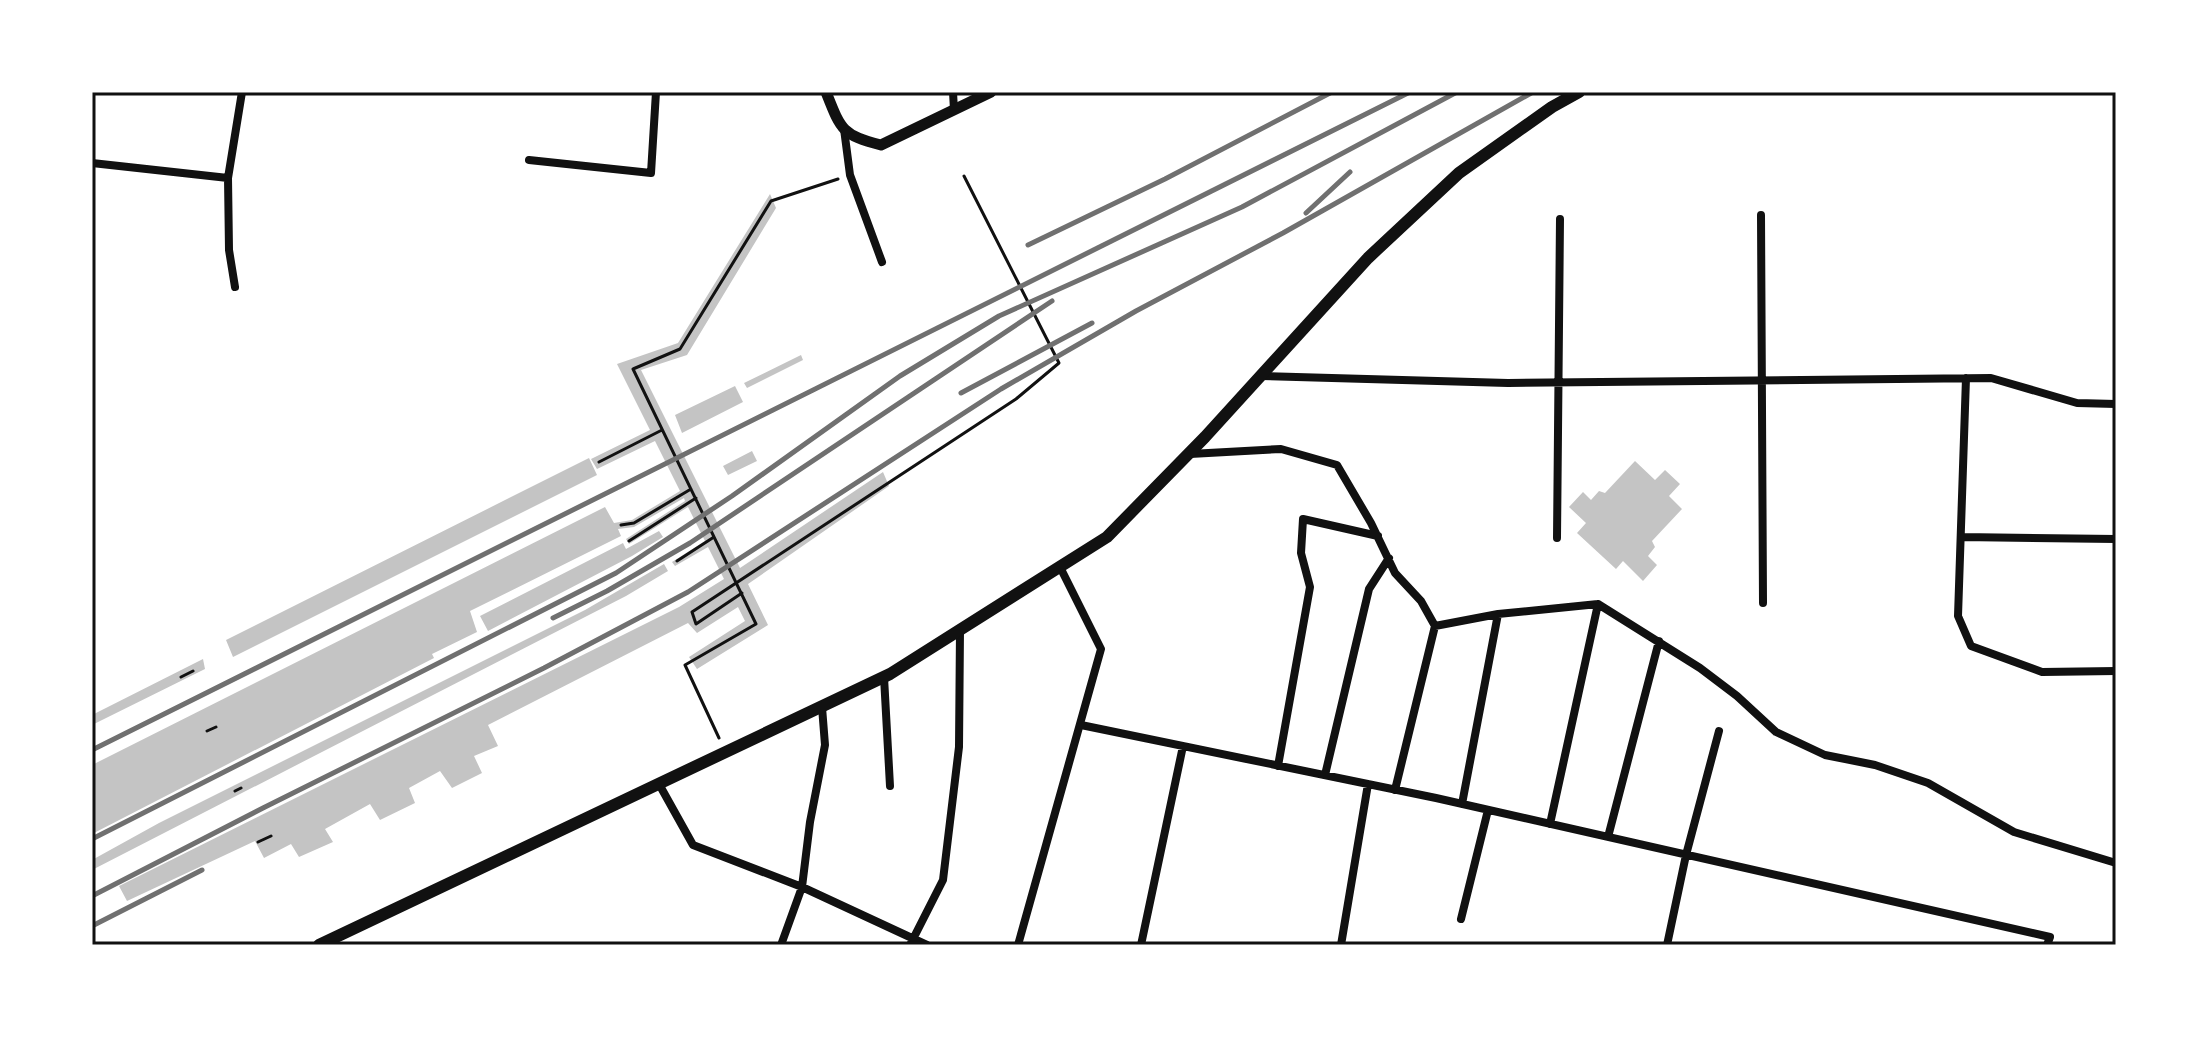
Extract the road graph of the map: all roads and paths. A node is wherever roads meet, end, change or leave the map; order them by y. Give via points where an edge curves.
1 (242, 92) edge
2 (656, 92) edge
3 (826, 92) edge
4 (953, 92) edge
5 (991, 92) edge
6 (1579, 92) edge
7 (954, 110) junction
8 (844, 128) junction
9 (529, 160) dead end
10 (92, 163) edge
11 (850, 175) junction
12 (964, 176) dead end
13 (228, 178) junction
14 (1761, 215) dead end
15 (1560, 219) dead end
16 (882, 262) dead end
17 (235, 287) dead end
18 (1260, 376) junction
19 (1966, 378) junction
20 (1763, 380) junction
21 (1557, 382) junction
22 (2116, 404) edge
23 (662, 430) junction
24 (1189, 454) junction
25 (599, 462) dead end
26 (691, 489) junction
27 (696, 498) junction
28 (621, 525) dead end
29 (1378, 536) junction
30 (714, 537) junction
31 (1961, 537) junction
32 (1557, 538) dead end
33 (2116, 539) edge
34 (629, 541) dead end
35 (1389, 558) junction
36 (677, 561) dead end
37 (1060, 567) junction
38 (742, 593) junction
39 (1763, 603) dead end
40 (1598, 604) junction
41 (1498, 614) junction
42 (1435, 626) junction
43 (960, 630) junction
44 (1659, 641) junction
45 (193, 671) dead end
46 (2116, 671) edge
47 (181, 677) dead end
48 (884, 677) junction
49 (822, 707) junction
50 (1081, 725) junction
51 (216, 727) dead end
52 (207, 731) dead end
53 (1719, 731) dead end
54 (1183, 746) junction
55 (726, 752) junction
56 (1278, 766) junction
57 (1325, 775) junction
58 (659, 784) junction
59 (1368, 784) junction
60 (890, 786) dead end
61 (241, 788) dead end
62 (1395, 790) junction
63 (235, 791) dead end
64 (1462, 804) junction
65 (1488, 810) junction
66 (1550, 824) junction
67 (271, 836) dead end
68 (1608, 837) junction
69 (258, 842) dead end
70 (1686, 855) junction
71 (2116, 863) edge
72 (802, 887) junction
73 (1461, 919) dead end
74 (911, 942) edge
75 (319, 945) edge
76 (781, 945) edge
77 (927, 945) edge
78 (1018, 945) edge
79 (1141, 945) edge
80 (1341, 945) edge
81 (1667, 945) edge
82 (2047, 945) edge

1 - 13 street
2 - 9 street via 651,173
3 - 8 main road
4 - 7 street
5 - 7 main road
6 - 18 main road via 1459,173 1368,258
7 - 8 main road via 881,145 851,137
8 - 11 street
10 - 13 street
11 - 16 street
11 - 23 path via 771,201 680,349 633,369
12 - 38 path via 1059,363 1016,399 692,612 696,624
13 - 17 street
14 - 20 street
15 - 21 street
18 - 21 street
18 - 24 main road
19 - 20 street
19 - 22 street via 1991,378 2077,403
19 - 31 street
20 - 21 street
20 - 39 street
21 - 32 street
23 - 25 path
23 - 26 path
24 - 29 street via 1281,449 1337,465
24 - 37 main road via 1107,537
26 - 27 path
26 - 28 path via 634,523
27 - 30 path
27 - 34 path
29 - 35 street
29 - 56 street via 1303,519 1301,553 1310,587
30 - 36 path
30 - 38 path
31 - 33 street
31 - 46 street via 1958,616 1971,646 2042,672
35 - 42 street
35 - 57 street via 1369,589
37 - 43 main road
37 - 50 street via 1101,649
38 - 55 path via 756,624 685,665
40 - 41 street
40 - 44 street
40 - 66 street
41 - 42 street
41 - 64 street
42 - 62 street
43 - 48 main road
43 - 74 street via 959,747 943,880
44 - 68 street
44 - 71 street via 1737,696 1776,732 1825,755 1928,783 2014,832
45 - 47 path
48 - 49 main road
48 - 60 street
49 - 55 main road
49 - 72 street via 825,745
50 - 54 street
50 - 78 street
51 - 52 path
53 - 70 street
54 - 56 street
54 - 79 street
55 - 58 main road
56 - 57 street
57 - 59 street
58 - 72 street via 693,845
58 - 75 main road
59 - 62 street
59 - 80 street
61 - 63 path
62 - 64 street
64 - 65 street
65 - 66 street
65 - 73 street
66 - 68 street
67 - 69 path
68 - 70 street
70 - 81 street
70 - 82 street via 2050,937
72 - 74 street
72 - 76 street
74 - 77 street

